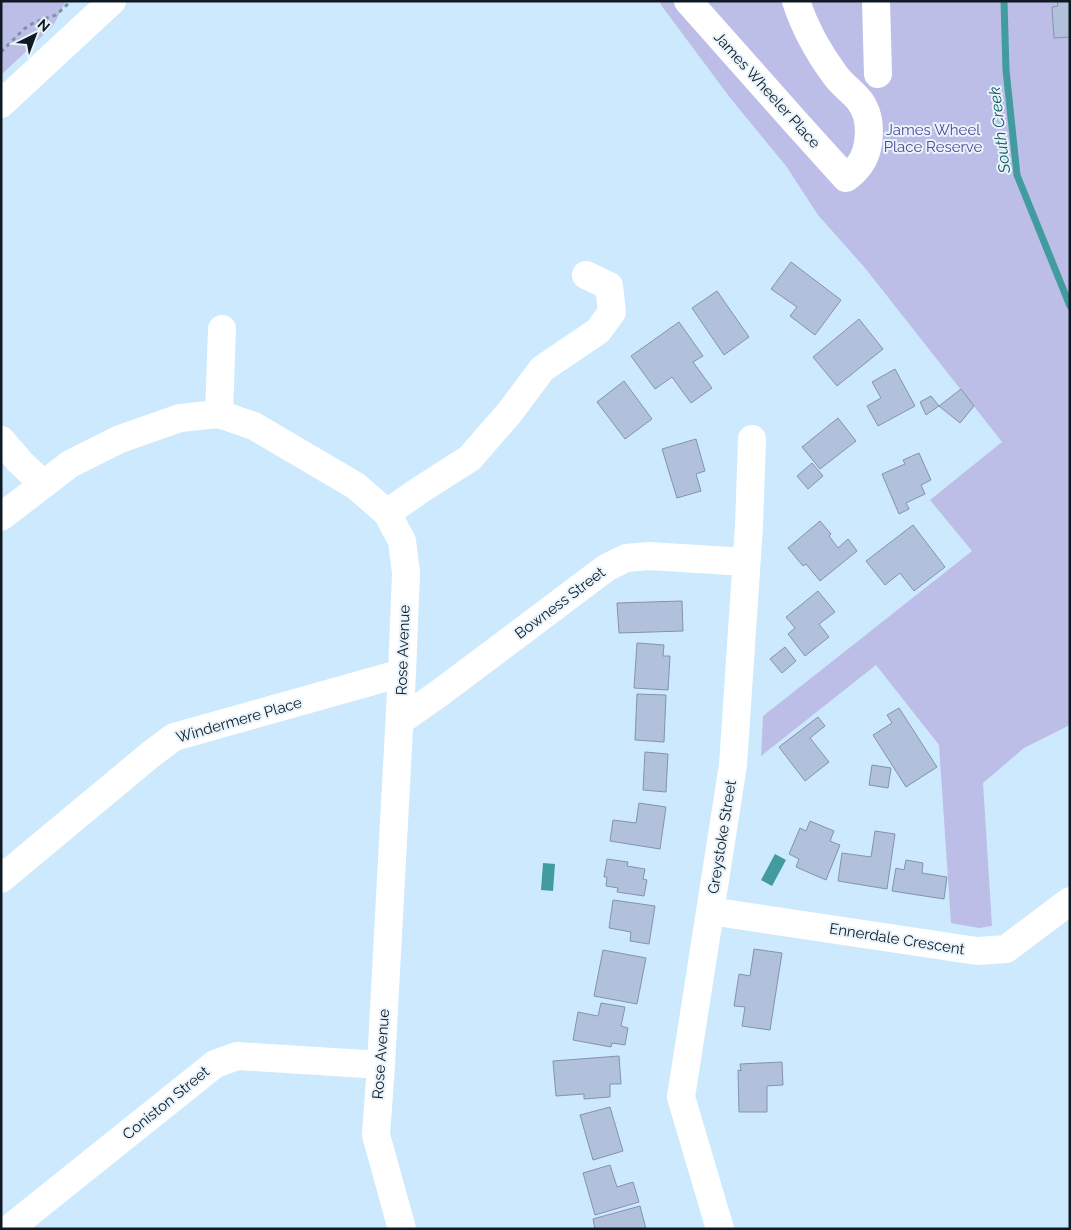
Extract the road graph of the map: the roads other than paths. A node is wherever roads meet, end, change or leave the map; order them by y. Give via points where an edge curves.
1 (112, 1) edge
2 (688, 1) edge
3 (796, 1) edge
4 (876, 1) edge
5 (878, 74) dead end
6 (1, 104) edge
7 (586, 275) dead end
8 (222, 329) dead end
9 (219, 414) junction
10 (752, 438) dead end
11 (1, 440) edge
12 (43, 484) junction
13 (387, 513) junction
14 (1, 518) edge
15 (746, 562) junction
16 (402, 673) junction
17 (400, 721) junction
18 (1, 879) edge
19 (1070, 901) edge
20 (710, 911) junction
21 (382, 1065) junction
22 (9, 1229) edge
23 (402, 1229) edge
24 (720, 1229) edge

1 - 6 street
2 - 3 street, James Wheeler Place via 846,178 858,167 868,146 868,118 860,102 837,78 815,46
4 - 5 street
7 - 13 street via 609,286 612,312 598,331 542,369 470,458
8 - 9 street
9 - 12 street, Rose Avenue via 180,418 120,439 70,464
9 - 13 street, Rose Avenue via 254,426 356,486
10 - 15 street, Greystoke Street
11 - 12 street
12 - 14 street, Rose Avenue
13 - 16 street, Rose Avenue via 402,541 406,573
15 - 17 street, Bowness Street via 649,556 626,558 606,568
15 - 20 street, Greystoke Street via 733,765
16 - 17 street, Rose Avenue
16 - 18 street, Windermere Place via 174,737
17 - 21 street, Rose Avenue
19 - 20 street, Ennerdale Crescent via 1006,949 977,951
20 - 24 street, Greystoke Street via 681,1097
21 - 22 street, Coniston Street via 237,1056 215,1064
21 - 23 street, Rose Avenue via 376,1135

